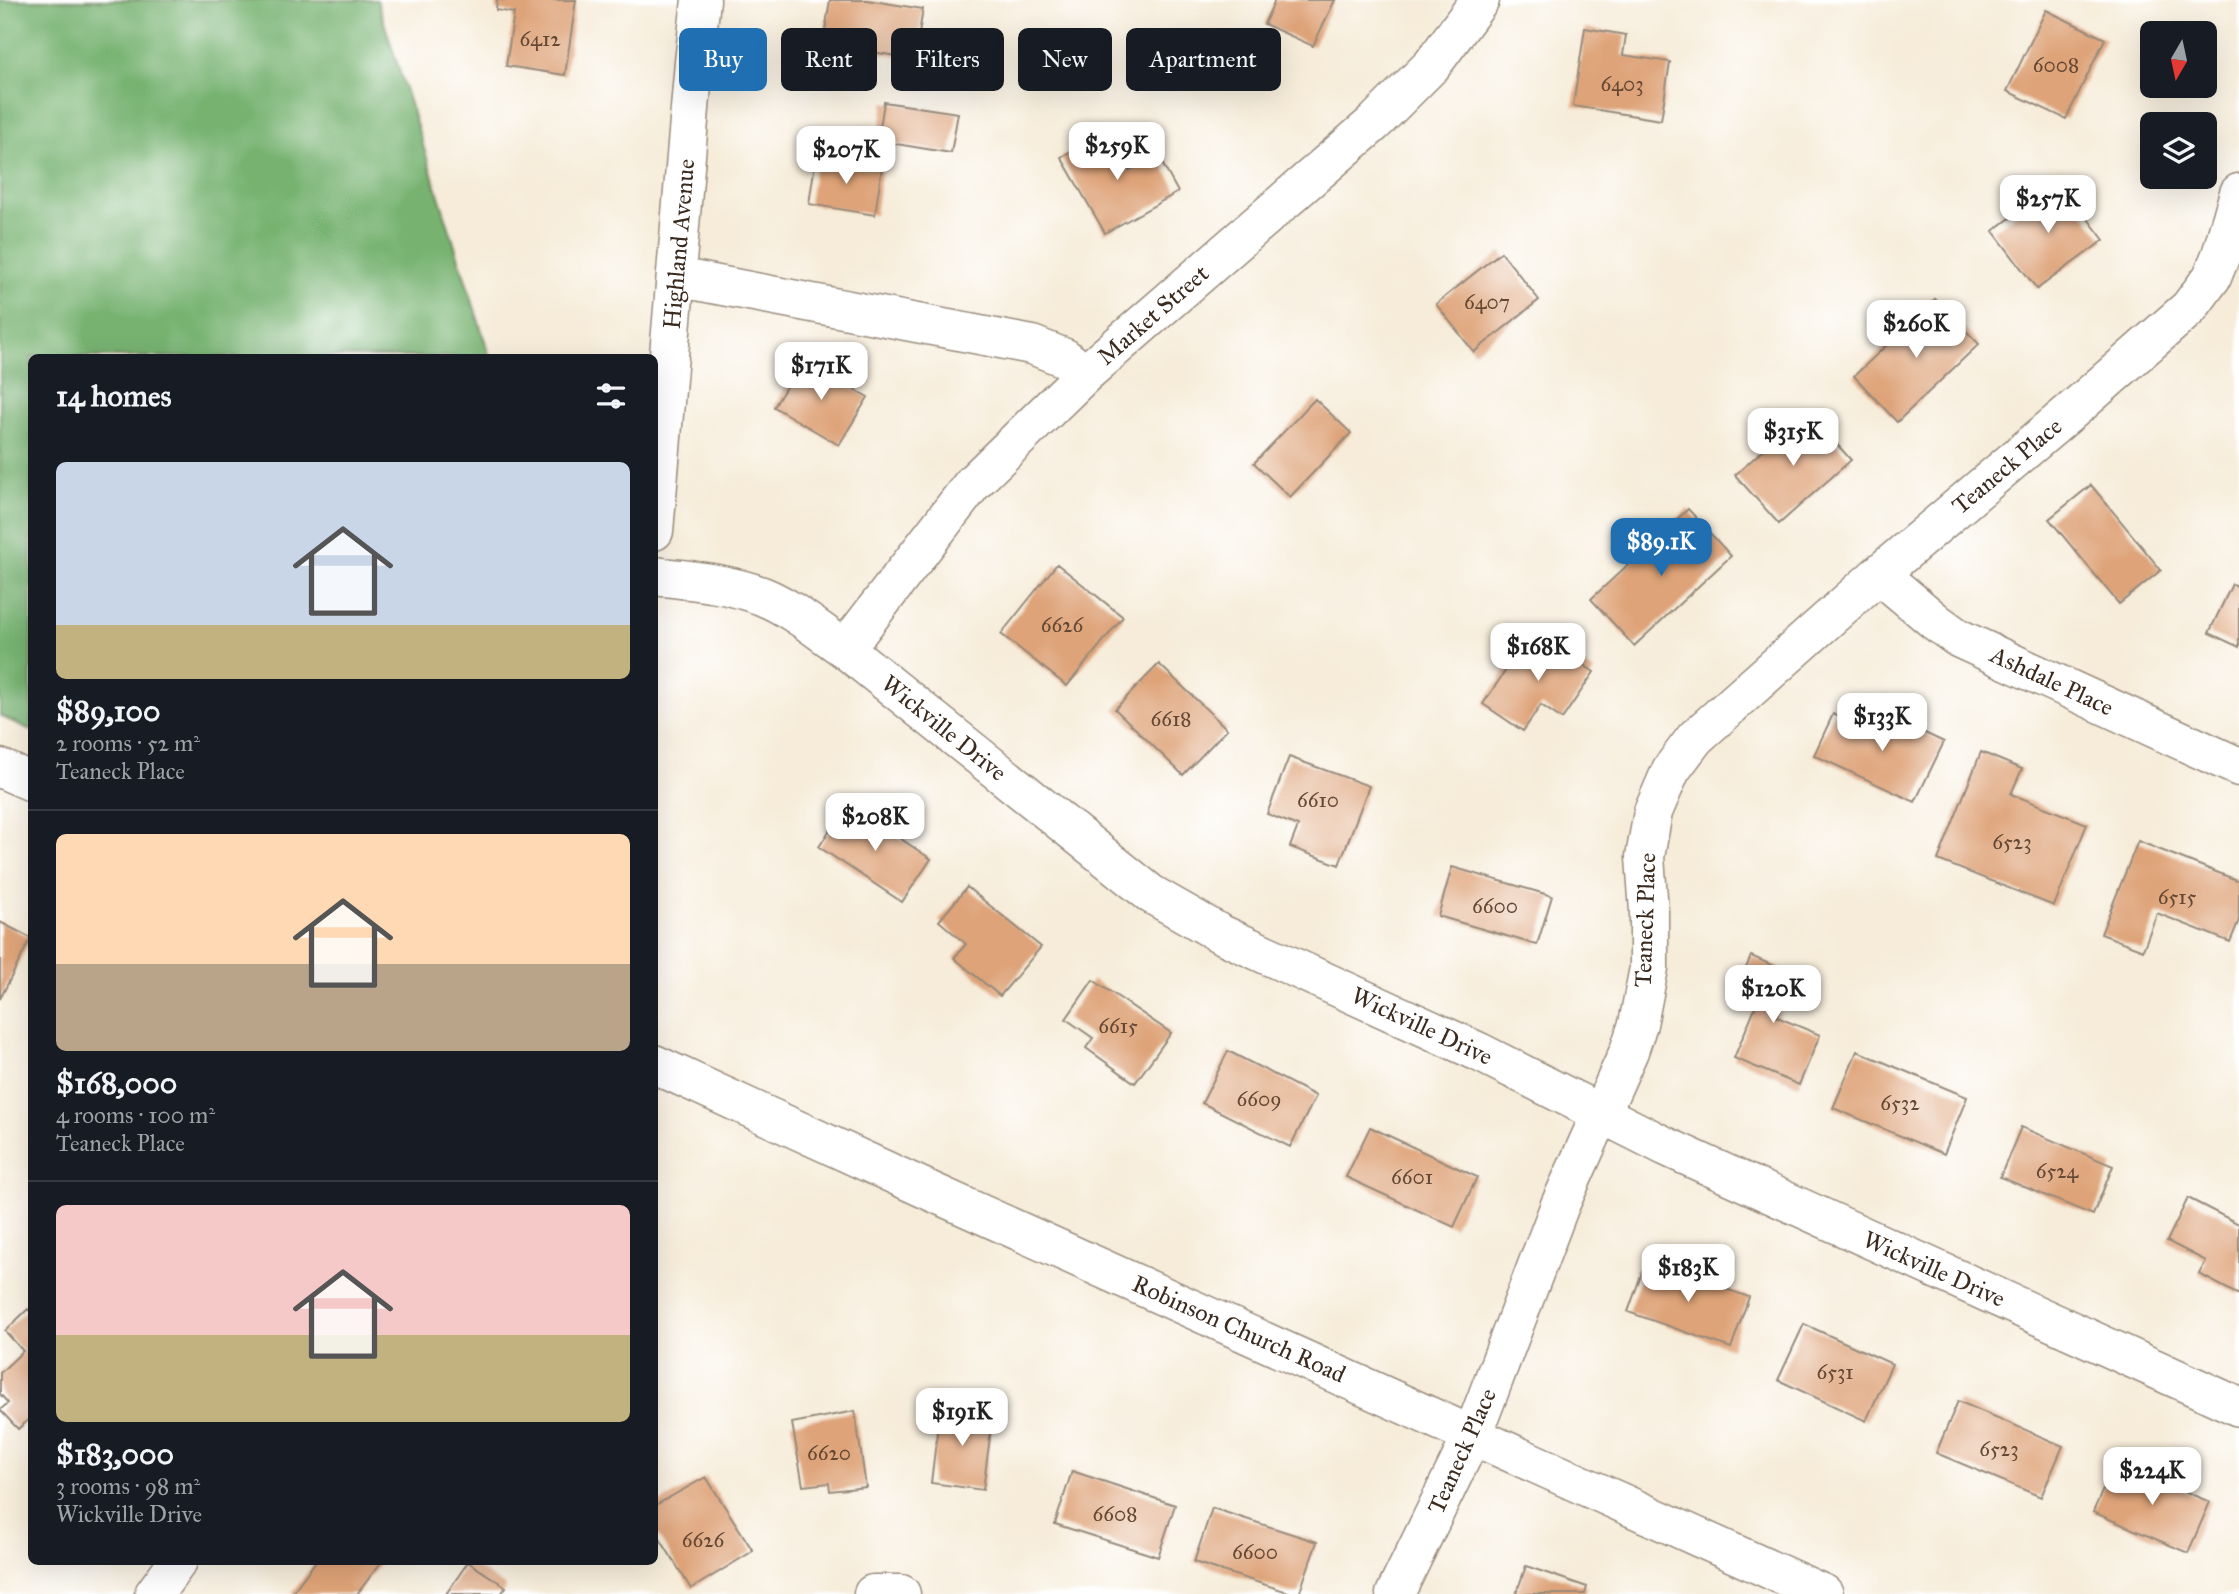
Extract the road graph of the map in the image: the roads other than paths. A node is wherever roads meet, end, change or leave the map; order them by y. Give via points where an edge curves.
1 (701, 0) edge
2 (1480, 0) edge
3 (2239, 193) edge
4 (676, 277) junction
5 (1085, 374) junction
6 (658, 485) edge
7 (1879, 574) junction
8 (658, 576) edge
9 (845, 649) junction
10 (2239, 767) edge
11 (0, 768) edge
12 (28, 780) edge
13 (658, 1066) edge
14 (1600, 1114) junction
15 (2239, 1407) edge
16 (1473, 1434) junction
17 (175, 1565) edge
18 (155, 1594) edge
19 (873, 1594) edge
20 (901, 1594) edge
21 (1395, 1594) edge
22 (1824, 1594) edge

1 - 4 street, Highland Avenue
2 - 5 street, Market Street via 1432,65 1374,123
3 - 7 street, Teaneck Place via 2212,277 2189,308
4 - 5 street via 1031,345 1065,358
4 - 6 street, Highland Avenue
5 - 9 street, Market Street via 973,483
7 - 10 street, Ashdale Place via 1958,638
7 - 14 street, Teaneck Place via 1695,738 1671,770 1653,812 1645,857 1649,968 1638,1024
8 - 9 street, Wickville Drive via 722,584 764,597
9 - 14 street, Wickville Drive via 1151,894 1221,934 1479,1052
11 - 12 street
13 - 16 street, Robinson Church Road
14 - 15 street, Wickville Drive
14 - 16 street, Teaneck Place via 1560,1205
16 - 21 street, Teaneck Place
16 - 22 street, Robinson Church Road
17 - 18 street
19 - 20 street

